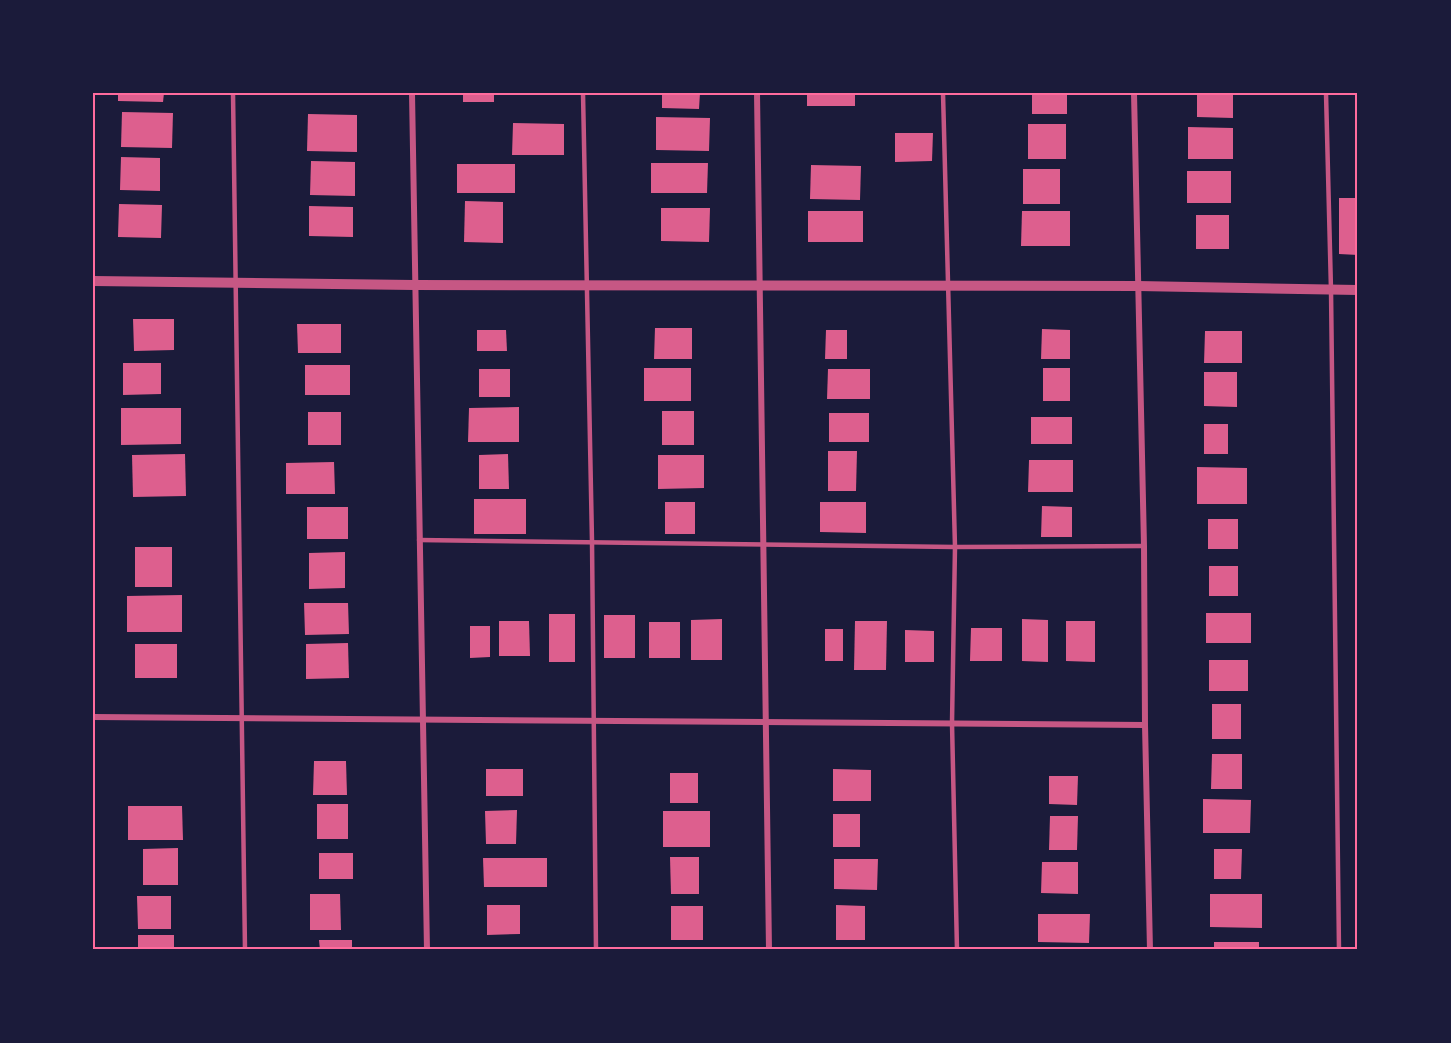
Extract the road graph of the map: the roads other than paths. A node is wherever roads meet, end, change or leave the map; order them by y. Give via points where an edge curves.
1 (233, 93) edge
2 (412, 93) edge
3 (583, 93) edge
4 (757, 93) edge
5 (943, 93) edge
6 (1134, 93) edge
7 (1326, 93) edge
8 (93, 281) edge
9 (235, 283) junction
10 (414, 285) junction
11 (586, 285) junction
12 (761, 286) junction
13 (947, 286) junction
14 (1138, 286) junction
15 (1332, 290) junction
16 (1358, 290) edge
17 (419, 540) junction
18 (592, 541) junction
19 (764, 543) junction
20 (1144, 546) junction
21 (954, 547) junction
22 (93, 717) edge
23 (242, 719) junction
24 (423, 720) junction
25 (593, 721) junction
26 (766, 722) junction
27 (952, 723) junction
28 (1145, 725) junction
29 (245, 950) edge
30 (427, 950) edge
31 (596, 950) edge
32 (769, 950) edge
33 (957, 950) edge
34 (1150, 950) edge
35 (1339, 950) edge

1 - 9 lane
2 - 10 street
3 - 11 lane
4 - 12 street
5 - 13 lane
6 - 14 street
7 - 15 lane
8 - 9 street
9 - 10 street
9 - 23 lane
10 - 11 street
10 - 17 street
11 - 12 street
11 - 18 lane
12 - 13 street
12 - 19 street
13 - 14 street
13 - 21 lane
14 - 15 street
14 - 20 street
15 - 16 street
15 - 35 lane
17 - 18 lane
17 - 24 street
18 - 19 lane
18 - 25 lane
19 - 21 lane
19 - 26 street
20 - 21 lane
20 - 28 street
21 - 27 lane
22 - 23 street
23 - 24 street
23 - 29 lane
24 - 25 street
24 - 30 street
25 - 26 street
25 - 31 lane
26 - 27 street
26 - 32 street
27 - 28 street
27 - 33 lane
28 - 34 street

